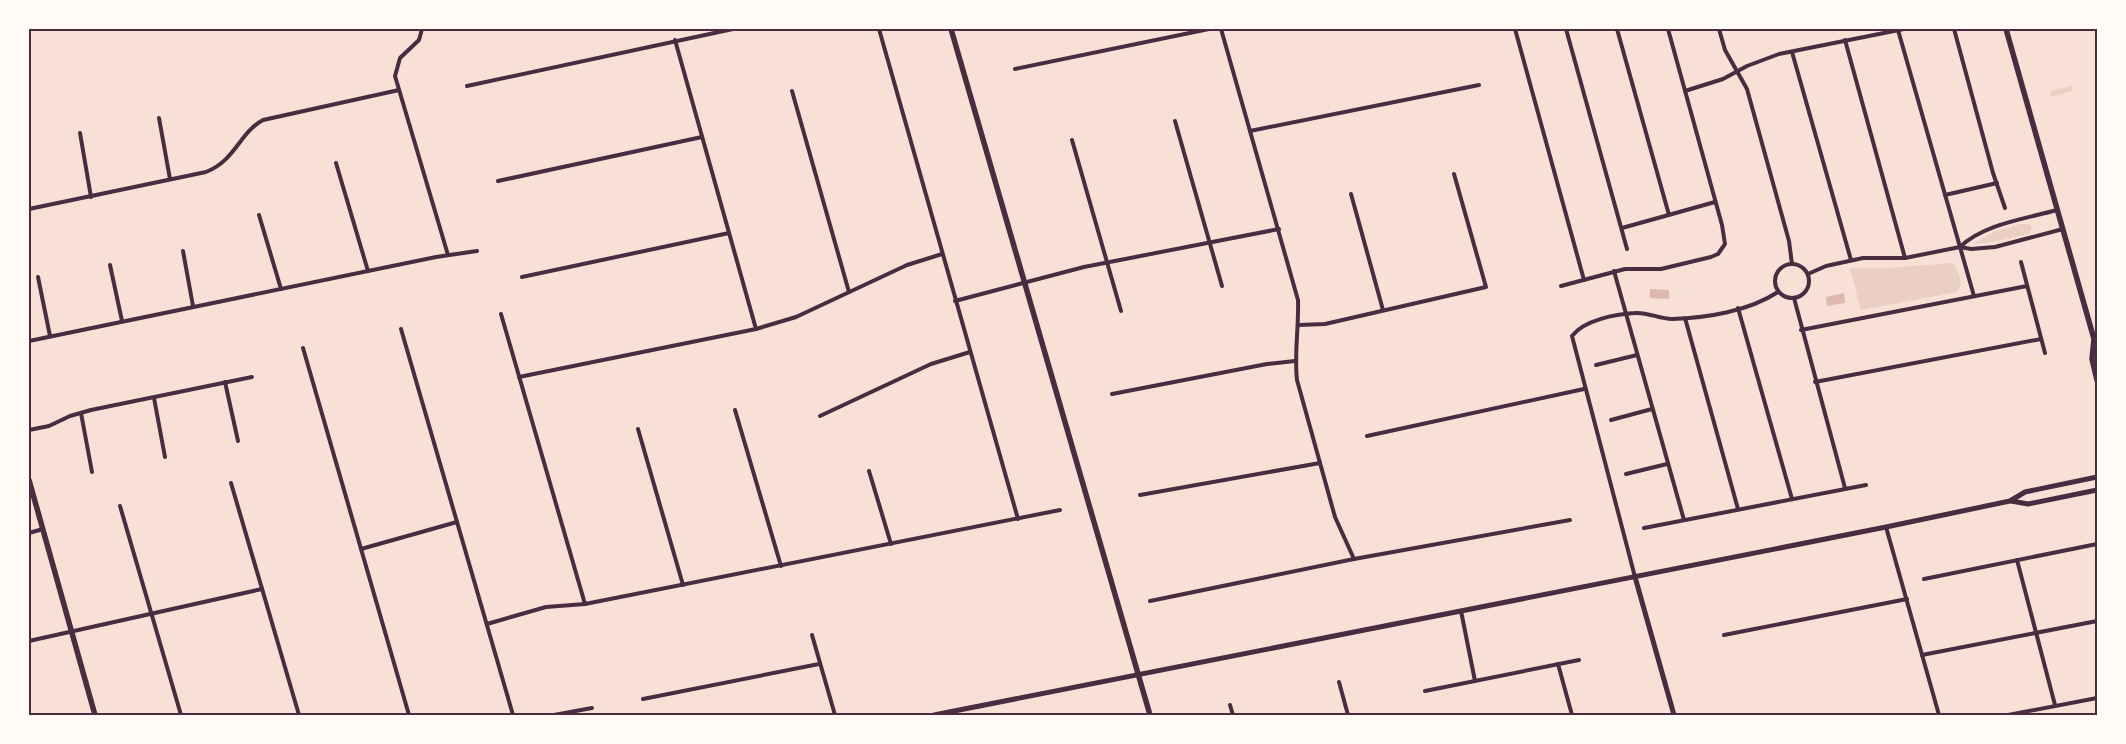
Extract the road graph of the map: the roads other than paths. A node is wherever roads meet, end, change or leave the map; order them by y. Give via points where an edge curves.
1 (422, 29) edge
2 (733, 29) edge
3 (879, 29) edge
4 (951, 29) edge
5 (1209, 29) edge
6 (1221, 29) edge
7 (1515, 29) edge
8 (1566, 29) edge
9 (1617, 29) edge
10 (1668, 29) edge
11 (1719, 29) edge
12 (1904, 29) edge
13 (1954, 29) edge
14 (2006, 29) edge
15 (1898, 30) edge
16 (675, 40) junction
17 (1845, 40) junction
18 (1792, 52) junction
19 (1015, 69) dead end
20 (1737, 72) junction
21 (1479, 85) dead end
22 (467, 86) dead end
23 (399, 90) junction
24 (1685, 90) junction
25 (792, 91) dead end
26 (159, 118) dead end
27 (1175, 120) dead end
28 (1250, 131) junction
29 (80, 133) dead end
30 (702, 136) junction
31 (1072, 140) dead end
32 (336, 163) dead end
33 (1454, 174) dead end
34 (170, 179) junction
35 (498, 181) dead end
36 (1997, 183) junction
37 (1351, 194) dead end
38 (1945, 195) junction
39 (91, 197) junction
40 (1715, 202) junction
41 (2005, 208) dead end
42 (29, 209) edge
43 (2057, 210) junction
44 (259, 215) dead end
45 (1669, 215) junction
46 (1622, 228) junction
47 (1279, 229) junction
48 (2063, 229) junction
49 (729, 233) junction
50 (1210, 242) junction
51 (1960, 247) junction
52 (1628, 248) dead end
53 (183, 251) dead end
54 (477, 251) dead end
55 (942, 254) junction
56 (448, 255) junction
57 (1905, 258) junction
58 (1851, 260) junction
59 (2021, 262) dead end
60 (1107, 263) junction
61 (1792, 264) junction
62 (110, 265) dead end
63 (368, 271) junction
64 (1614, 271) junction
65 (1808, 274) junction
66 (38, 277) dead end
67 (522, 277) dead end
68 (1584, 280) junction
69 (1024, 281) junction
70 (1222, 286) dead end
71 (1561, 286) dead end
72 (2027, 286) junction
73 (281, 289) junction
74 (849, 292) junction
75 (1778, 292) junction
76 (1974, 296) junction
77 (1794, 298) junction
78 (955, 301) junction
79 (193, 306) junction
80 (1738, 308) junction
81 (1383, 310) junction
82 (1120, 311) dead end
83 (500, 314) dead end
84 (1626, 315) junction
85 (1685, 318) junction
86 (122, 321) junction
87 (1299, 325) junction
88 (401, 329) dead end
89 (756, 329) junction
90 (1801, 330) junction
91 (50, 336) junction
92 (2041, 339) junction
93 (29, 341) edge
94 (2096, 341) edge
95 (303, 348) dead end
96 (970, 352) junction
97 (2045, 353) dead end
98 (1637, 355) junction
99 (1295, 361) junction
100 (1596, 365) dead end
101 (252, 376) dead end
102 (519, 377) junction
103 (2097, 380) edge
104 (225, 382) junction
105 (1815, 382) junction
106 (1584, 389) junction
107 (1112, 394) dead end
108 (154, 398) junction
109 (1652, 408) junction
110 (736, 410) dead end
111 (81, 413) junction
112 (820, 416) dead end
113 (1610, 420) dead end
114 (638, 429) dead end
115 (29, 430) edge
116 (1367, 436) dead end
117 (238, 441) dead end
118 (165, 457) dead end
119 (1320, 463) junction
120 (1667, 464) junction
121 (869, 471) dead end
122 (92, 472) dead end
123 (1626, 474) dead end
124 (2097, 477) edge
125 (29, 480) edge
126 (231, 483) dead end
127 (1866, 485) dead end
128 (1845, 488) junction
129 (2097, 490) edge
130 (1140, 495) dead end
131 (1792, 499) junction
132 (2010, 501) junction
133 (120, 506) dead end
134 (1738, 509) junction
135 (1060, 510) dead end
136 (1018, 518) junction
137 (1570, 520) dead end
138 (1684, 520) junction
139 (457, 522) junction
140 (1886, 527) junction
141 (1644, 528) dead end
142 (43, 529) junction
143 (29, 532) edge
144 (891, 544) junction
145 (2097, 544) edge
146 (362, 550) junction
147 (1354, 559) junction
148 (2017, 560) junction
149 (780, 566) junction
150 (1635, 577) junction
151 (1924, 579) dead end
152 (683, 585) junction
153 (262, 589) junction
154 (1907, 599) junction
155 (1150, 601) dead end
156 (585, 604) junction
157 (1461, 611) junction
158 (151, 613) junction
159 (2097, 621) edge
160 (487, 624) junction
161 (70, 631) junction
162 (2037, 633) junction
163 (812, 635) dead end
164 (1724, 635) dead end
165 (29, 641) edge
166 (1922, 655) junction
167 (1579, 660) dead end
168 (819, 664) junction
169 (1558, 664) junction
170 (1139, 675) junction
171 (1475, 681) junction
172 (1339, 682) dead end
173 (1425, 691) dead end
174 (2097, 698) edge
175 (643, 700) dead end
176 (1230, 705) dead end
177 (2056, 705) junction
178 (592, 708) dead end
179 (95, 715) edge
180 (181, 715) edge
181 (299, 715) edge
182 (410, 715) edge
183 (513, 715) edge
184 (554, 715) edge
185 (835, 715) edge
186 (934, 715) edge
187 (1150, 715) edge
188 (1233, 715) edge
189 (1348, 715) edge
190 (1572, 715) edge
191 (1674, 715) edge
192 (1939, 715) edge
193 (2008, 715) edge

1 - 23 street via 419,40 400,58 395,76
2 - 16 street
3 - 55 street
4 - 69 main road
5 - 19 street
6 - 28 street
7 - 68 street
8 - 46 street
9 - 45 street
10 - 24 street
11 - 20 street via 1725,50
12 - 15 street
13 - 36 street
14 - 43 main road
15 - 17 street
15 - 38 street
16 - 22 street
16 - 30 street
17 - 18 street
17 - 57 street
18 - 20 street
18 - 58 street
20 - 24 street
20 - 61 street via 1747,89 1789,240
21 - 28 street
23 - 34 street via 263,120 249,131 234,152 214,168
23 - 56 street
24 - 40 street
25 - 74 street
26 - 34 street
27 - 50 street
28 - 47 street
29 - 39 street
30 - 35 street
30 - 49 street
31 - 60 street
32 - 63 street
33 - 81 street via 1486,287
34 - 39 street
36 - 38 street
36 - 41 street
37 - 81 street
38 - 51 street
39 - 42 street
40 - 45 street
40 - 64 street via 1725,238 1724,247 1718,254 1674,267
43 - 48 main road
43 - 51 street via 1991,229 1970,238
44 - 73 street
45 - 46 street
46 - 52 street
47 - 50 street
47 - 87 street via 1298,300
48 - 51 street via 1995,247
48 - 94 main road
49 - 67 street
49 - 89 street
50 - 60 street
50 - 70 street
51 - 57 street
51 - 76 street
53 - 79 street
54 - 56 street
55 - 74 street via 908,265
55 - 78 street
56 - 63 street
57 - 58 street
58 - 65 street
59 - 72 street
60 - 69 street
60 - 82 street
61 - 65 street
61 - 75 street via 1782,267 1776,276
62 - 86 street
63 - 73 street
64 - 68 street
64 - 84 street
65 - 77 street via 1807,290
66 - 91 street
68 - 71 street
69 - 78 street
69 - 170 main road
72 - 76 street
72 - 92 street
73 - 79 street
74 - 89 street via 796,317
75 - 77 street
75 - 80 street
76 - 90 street
77 - 90 street
78 - 96 street
79 - 86 street
80 - 85 street
80 - 131 street
81 - 87 street via 1324,324
83 - 102 street
84 - 85 street
84 - 98 street
84 - 106 street via 1585,324 1574,333 1571,340
85 - 134 street
86 - 91 street
87 - 99 street
88 - 139 street
89 - 102 street
90 - 105 street
91 - 93 street
92 - 97 street
92 - 105 street
94 - 103 main road via 2092,359
95 - 146 street
96 - 112 street via 931,364
96 - 136 street
98 - 100 street
98 - 109 street
99 - 107 street
99 - 119 street via 1297,380
101 - 104 street
102 - 156 street
104 - 108 street
104 - 117 street
105 - 128 street
106 - 116 street
106 - 150 street
108 - 111 street
108 - 118 street
109 - 113 street
109 - 120 street
110 - 149 street
111 - 115 street
111 - 122 street
114 - 152 street
119 - 130 street
119 - 147 street via 1335,517
120 - 123 street
120 - 138 street
121 - 144 street
124 - 132 street via 2025,492
125 - 142 main road
126 - 153 street
127 - 128 street
128 - 131 street
129 - 132 street via 2028,504
131 - 134 street
132 - 140 street
133 - 158 street
134 - 138 street
135 - 136 street
136 - 144 street
137 - 147 street
138 - 141 street
139 - 146 street
139 - 160 street
140 - 150 street
140 - 154 street
142 - 143 street
142 - 161 main road
144 - 149 street
145 - 148 street
146 - 182 street
147 - 155 street
148 - 151 street
148 - 162 street
149 - 152 street
150 - 157 street
150 - 191 street
152 - 156 street
153 - 158 street
153 - 181 street
154 - 164 street
154 - 166 street
156 - 160 street via 546,607
157 - 170 street
157 - 171 street
158 - 161 street
158 - 180 street
159 - 162 street
160 - 183 street
161 - 165 street
161 - 179 main road
162 - 166 street
162 - 177 street
163 - 168 street
166 - 192 street
167 - 169 street
168 - 175 street
168 - 185 street
169 - 171 street
169 - 190 street
170 - 186 street
170 - 187 main road
171 - 173 street
172 - 189 street
174 - 177 street
176 - 188 street
177 - 193 street
178 - 184 street

